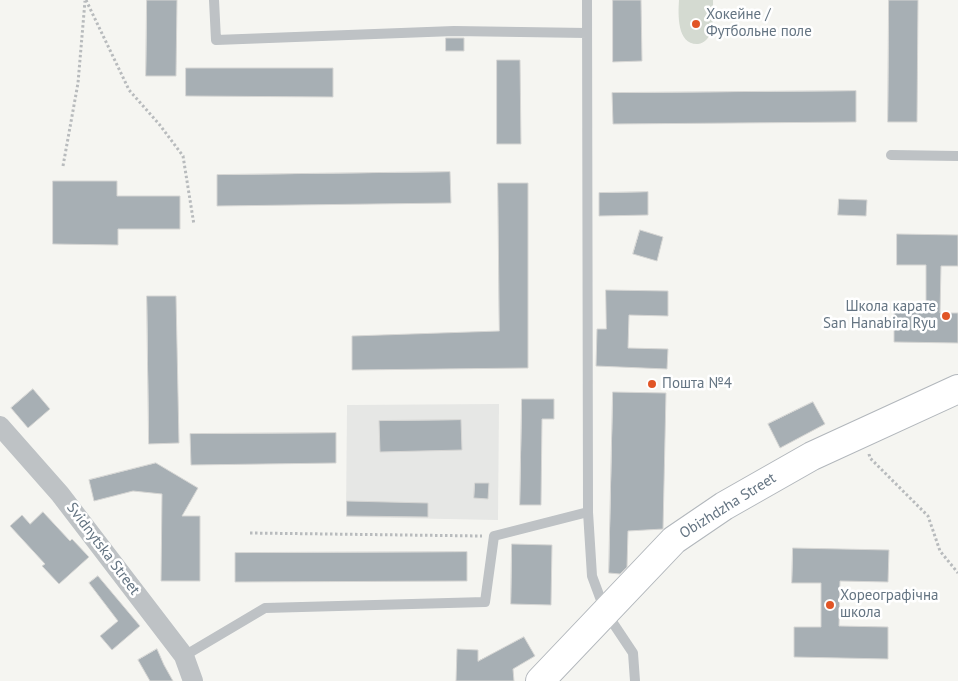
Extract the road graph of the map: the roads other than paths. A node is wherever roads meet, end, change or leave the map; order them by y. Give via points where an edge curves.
1 (214, 0) edge
2 (587, 0) edge
3 (587, 33) junction
4 (891, 155) dead end
5 (958, 156) edge
6 (958, 389) edge
7 (0, 426) edge
8 (588, 512) junction
9 (605, 611) junction
10 (184, 656) junction
11 (193, 681) edge
12 (540, 681) edge
13 (635, 681) edge

1 - 3 lane via 216,40 454,31
2 - 3 lane
3 - 8 lane
4 - 5 lane
6 - 9 street, Obizhdzha Street via 812,456 724,506 674,540
7 - 10 street, Svidnytska Street via 60,494
8 - 9 lane via 592,576
8 - 10 lane via 494,536 485,602 265,608
9 - 12 street, Obizhdzha Street
9 - 13 lane via 633,653
10 - 11 street, Svidnytska Street

